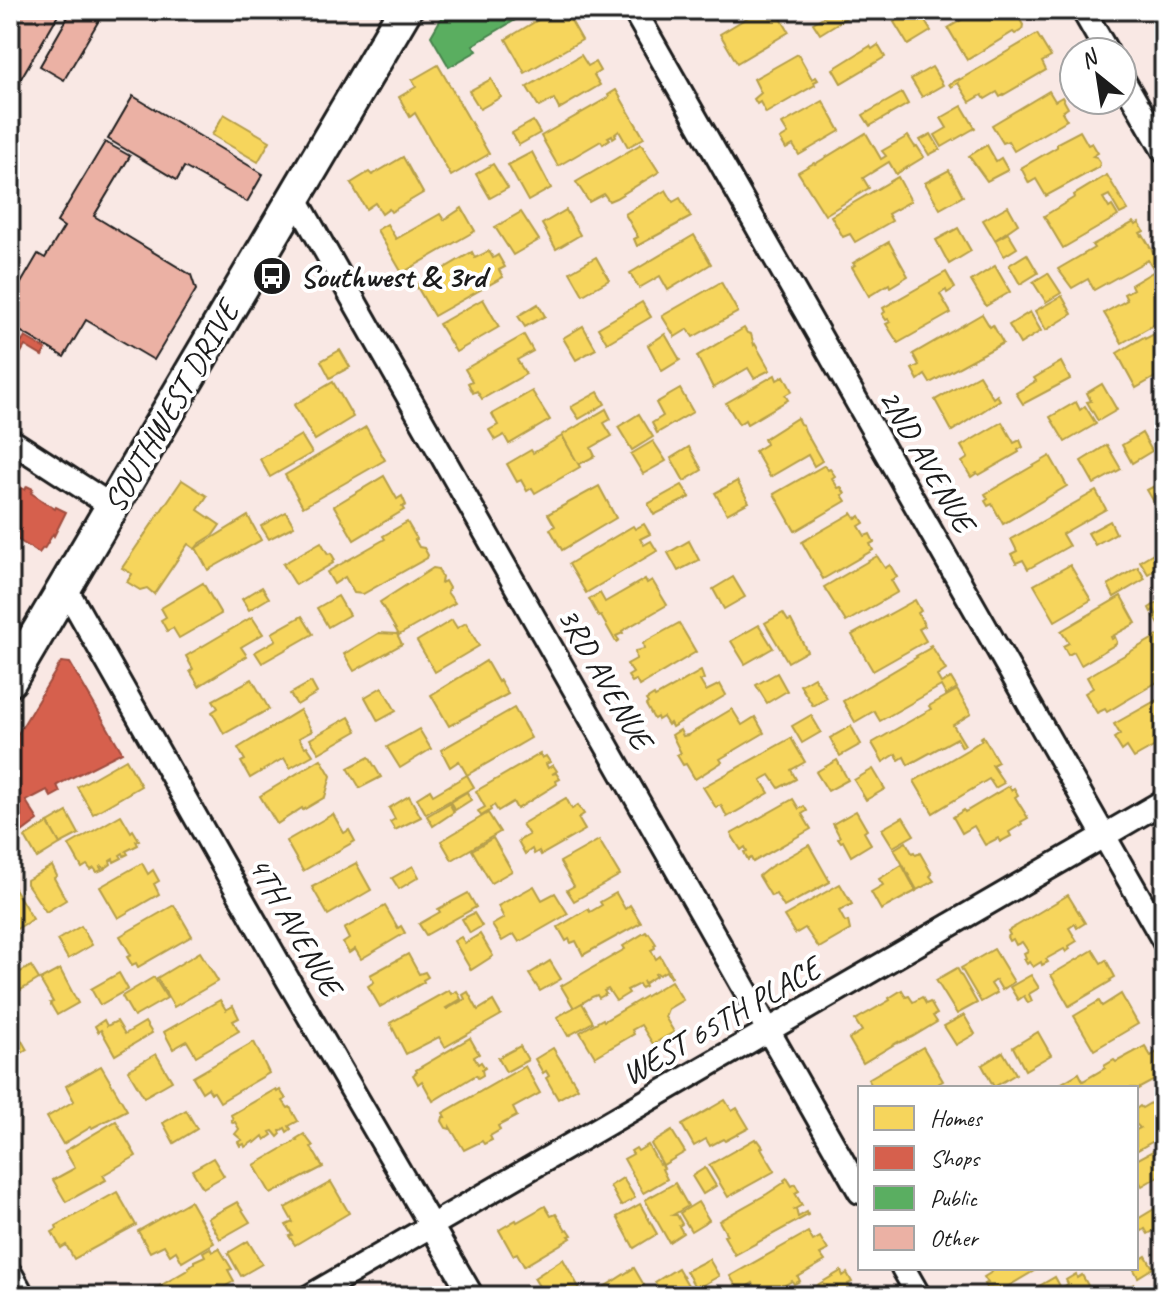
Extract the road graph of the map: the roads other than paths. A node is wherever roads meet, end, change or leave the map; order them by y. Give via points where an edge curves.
1 (405, 10) edge
2 (634, 10) edge
3 (1083, 10) edge
4 (1098, 36) edge
5 (1138, 106) edge
6 (1164, 151) edge
7 (295, 197) junction
8 (10, 440) edge
9 (113, 507) junction
10 (65, 587) junction
11 (10, 680) edge
12 (1164, 801) edge
13 (1104, 836) junction
14 (1164, 941) edge
15 (769, 1031) junction
16 (858, 1188) edge
17 (432, 1226) junction
18 (904, 1270) edge
19 (10, 1273) edge
20 (23, 1296) edge
21 (310, 1296) edge
22 (472, 1296) edge
23 (919, 1296) edge

1 - 7 street, SOUTHWEST DRIVE
2 - 13 street, 2ND AVENUE
3 - 4 street
5 - 6 street
7 - 9 street, SOUTHWEST DRIVE
7 - 15 street, 3RD AVENUE
8 - 9 street
9 - 10 street, SOUTHWEST DRIVE
10 - 11 street, SOUTHWEST DRIVE
10 - 17 street, 4TH AVENUE
12 - 13 street, WEST 65TH PLACE
13 - 14 street, 2ND AVENUE
13 - 15 street, WEST 65TH PLACE
15 - 16 street, 3RD AVENUE
15 - 17 street, WEST 65TH PLACE
17 - 21 street, WEST 65TH PLACE
17 - 22 street, 4TH AVENUE
18 - 23 street
19 - 20 street

